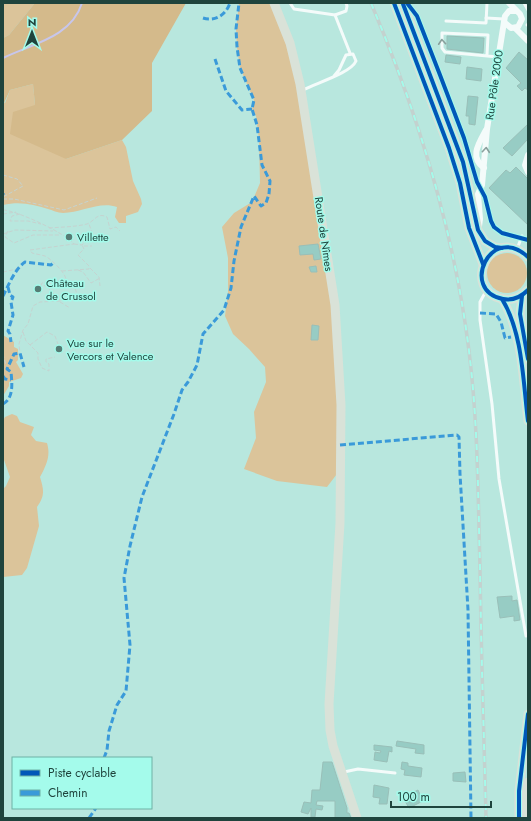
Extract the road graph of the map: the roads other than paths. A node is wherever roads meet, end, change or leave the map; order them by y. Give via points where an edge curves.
1 (274, 3) edge
2 (290, 3) edge
3 (346, 3) edge
4 (394, 3) edge
5 (403, 3) edge
6 (487, 3) edge
7 (507, 3) edge
8 (524, 3) edge
9 (528, 10) edge
10 (515, 11) junction
11 (335, 15) junction
12 (486, 18) junction
13 (505, 18) junction
14 (522, 19) junction
15 (446, 21) dead end
16 (528, 25) edge
17 (514, 28) junction
18 (501, 40) junction
19 (528, 41) edge
20 (350, 53) junction
21 (486, 55) junction
22 (498, 57) junction
23 (334, 76) junction
24 (301, 90) junction
25 (487, 129) junction
26 (528, 155) edge
27 (484, 168) junction
28 (528, 172) edge
29 (478, 230) junction
30 (522, 236) dead end
31 (502, 248) junction
32 (516, 249) junction
33 (528, 257) edge
34 (483, 264) junction
35 (487, 290) junction
36 (525, 293) edge
37 (502, 299) junction
38 (528, 360) edge
39 (528, 421) edge
40 (526, 636) dead end
41 (528, 714) edge
42 (342, 773) junction
43 (395, 773) dead end
44 (528, 782) edge
45 (528, 816) edge
46 (357, 818) edge
47 (519, 818) edge

1 - 24 main road, Route de Nîmes via 290,43
2 - 11 lane via 294,9
3 - 11 lane via 346,10
4 - 34 main road via 451,153 469,228
5 - 29 main road via 463,162
6 - 12 lane
7 - 10 street, Rue Pôle 2000
7 - 13 street, Rue Pôle 2000
8 - 9 lane
10 - 13 street
10 - 14 street
11 - 20 lane
12 - 13 lane
12 - 15 lane via 486,23
13 - 17 street via 509,27
13 - 18 street, Rue Pôle 2000
14 - 16 street
14 - 17 street via 520,25
17 - 18 street, Rue Pôle 2000
17 - 19 street
18 - 22 street, Rue Pôle 2000
20 - 23 lane via 346,55
20 - 23 lane via 355,56 354,65
21 -> 21 lane via 445,52 442,48 442,33 488,35
21 - 22 lane
22 - 25 street, Rue Pôle 2000
23 - 24 lane
24 - 42 main road, Route de Nîmes via 334,305 341,405 340,523 330,730
27 -> 25 street, Rue Pôle 2000
25 - 27 street, Rue Pôle 2000 via 476,149 478,163
26 - 28 street via 525,165
27 - 29 street, Rue Pôle 2000 via 478,197
29 - 31 main road via 485,241
30 - 32 lane
31 - 32 main road
31 - 34 main road via 491,254
32 - 33 main road
34 - 35 main road via 482,277
35 - 37 main road
35 - 40 lane via 480,302 480,320 500,486
36 - 37 main road via 513,300
36 - 38 main road via 520,314
37 - 39 main road via 509,310 515,329
41 - 47 main road via 519,791
42 - 43 lane via 358,769
42 - 46 main road, Route de Nîmes
44 - 45 main road

